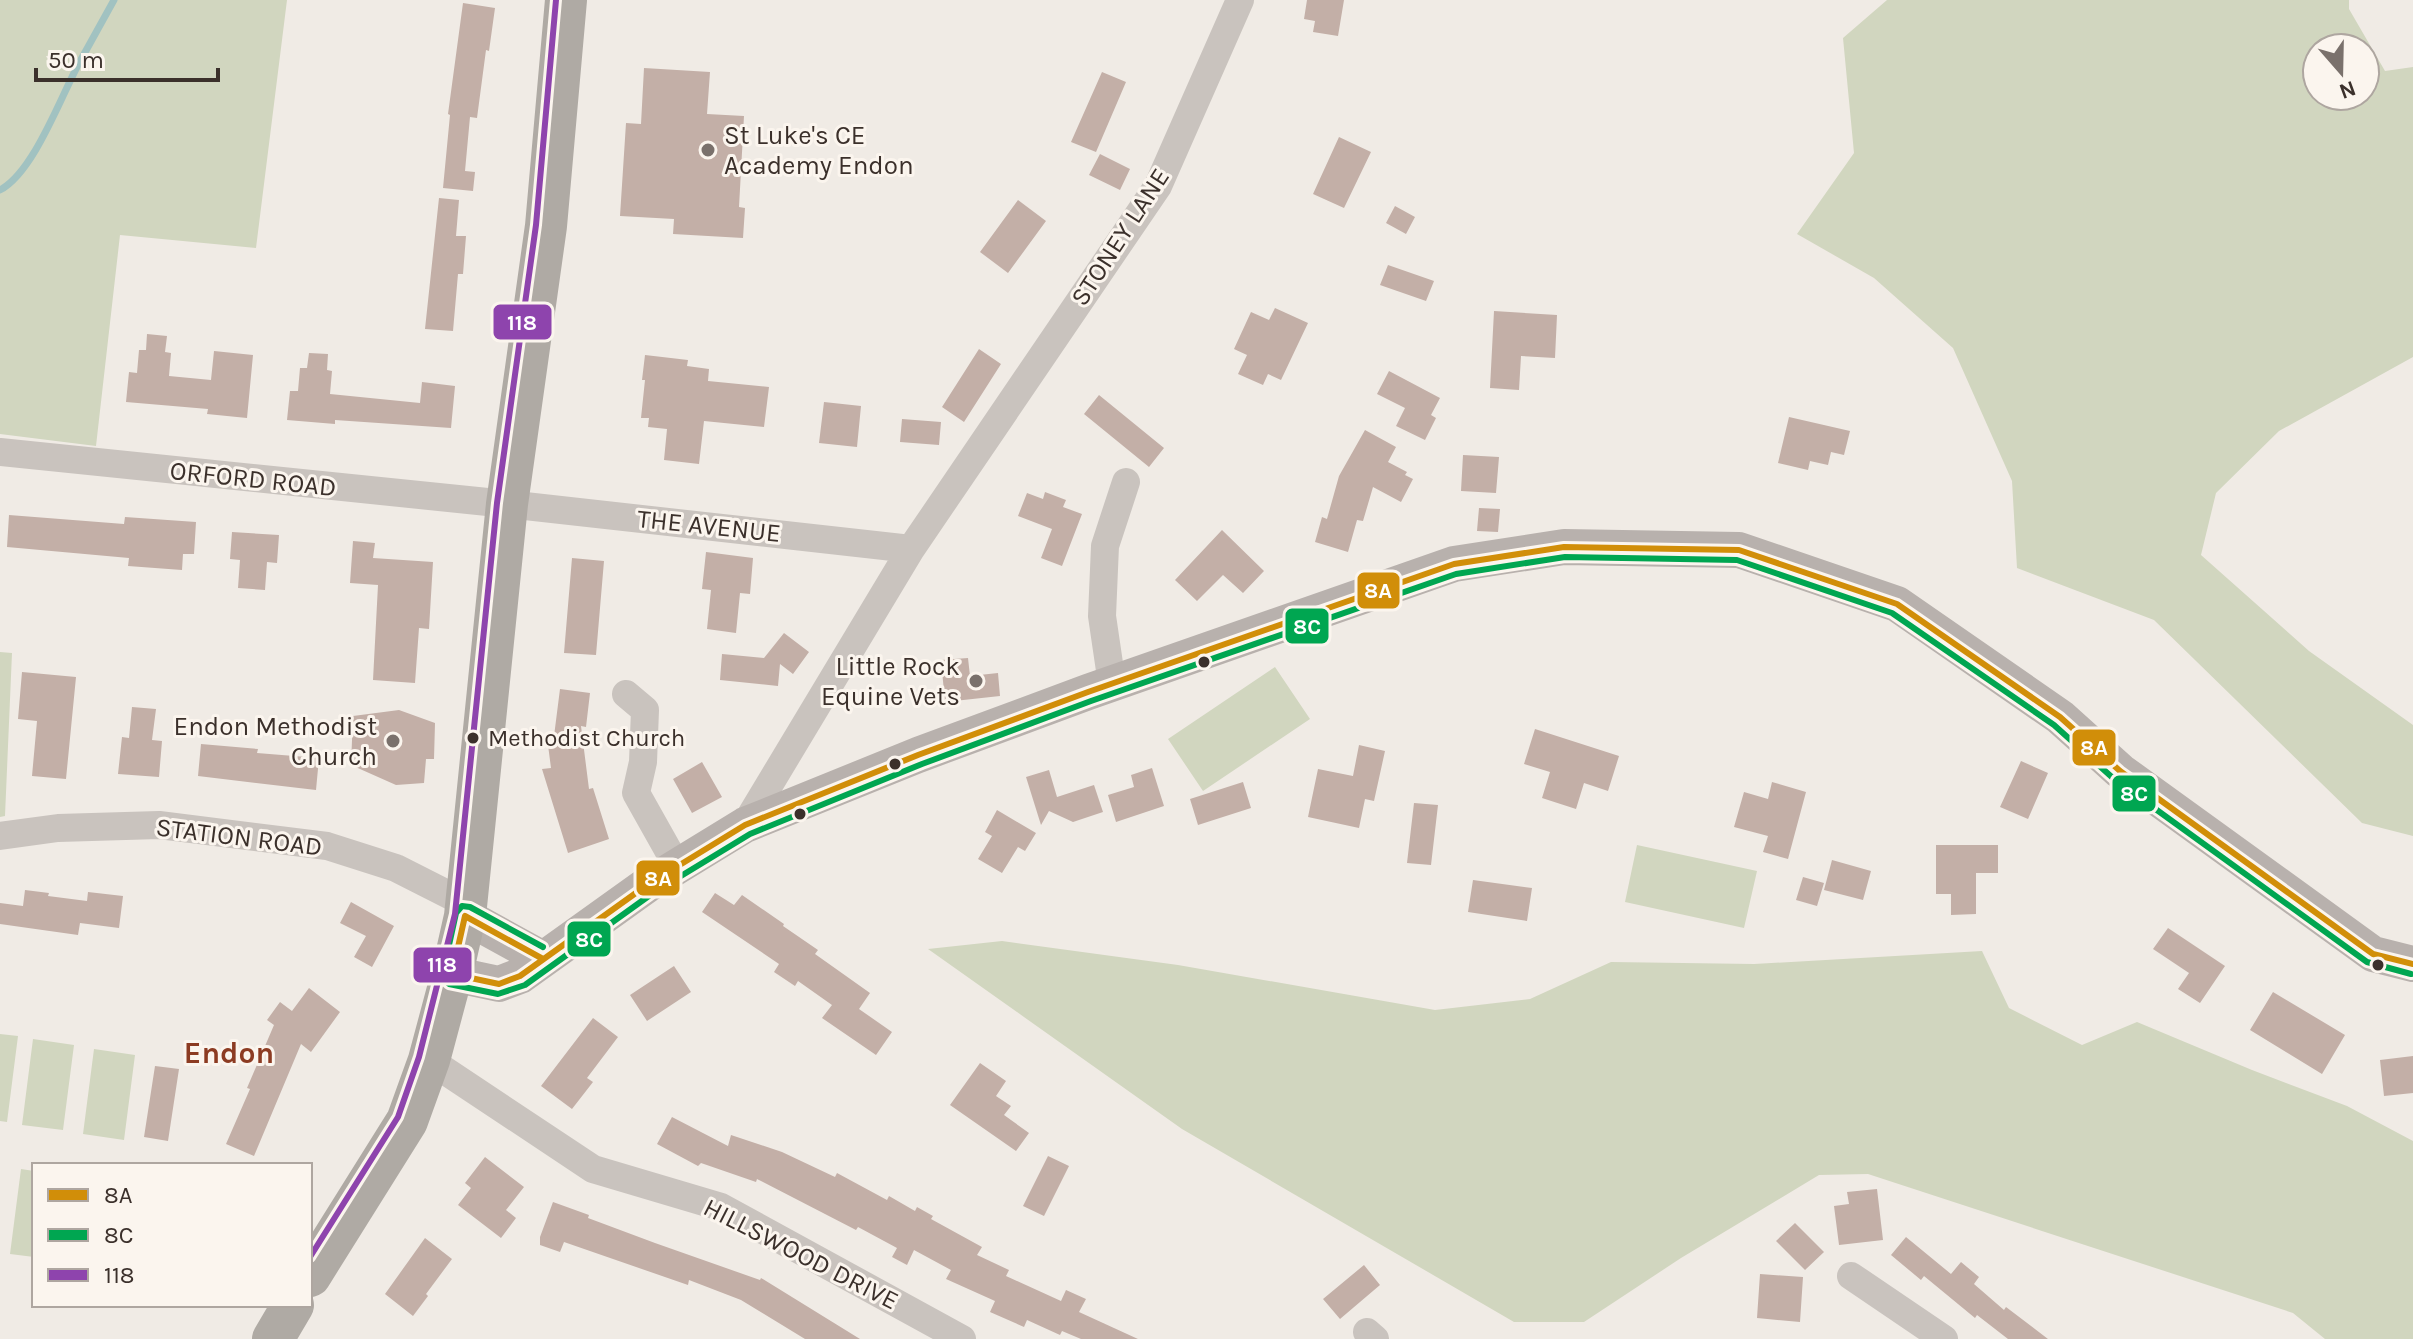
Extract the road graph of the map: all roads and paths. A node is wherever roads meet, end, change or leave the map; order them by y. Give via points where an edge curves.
1 (566, 0) edge
2 (1240, 0) edge
3 (0, 452) edge
4 (1126, 482) dead end
5 (507, 504) junction
6 (911, 549) junction
7 (1112, 684) junction
8 (626, 694) dead end
9 (745, 825) junction
10 (0, 836) edge
11 (677, 866) junction
12 (466, 910) junction
13 (543, 959) junction
14 (2413, 964) edge
15 (452, 974) junction
16 (429, 1060) junction
17 (312, 1273) edge
18 (1851, 1276) dead end
19 (292, 1307) edge
20 (273, 1339) edge
21 (962, 1339) edge
22 (1944, 1339) edge

1 - 5 highway via 546,226
2 - 6 street, STONEY LANE via 1158,186
3 - 5 street, ORFORD ROAD
4 - 7 street via 1105,546 1102,616
5 - 6 street, THE AVENUE
5 - 12 highway
6 - 9 street, STONEY LANE
7 - 9 main road
7 - 14 main road via 1454,564 1564,547 1739,550 1897,604 2060,717 2120,771 2373,954
8 - 11 street via 645,710 636,793
9 - 11 main road
10 - 12 street, STATION ROAD via 159,825 327,846 396,868
11 - 13 main road
12 - 13 main road
12 - 15 highway
13 - 15 main road via 499,984
15 - 16 highway
16 - 17 highway via 407,1121
16 - 21 street, HILLSWOOD DRIVE via 593,1169 721,1207
18 - 22 street
19 - 20 highway

